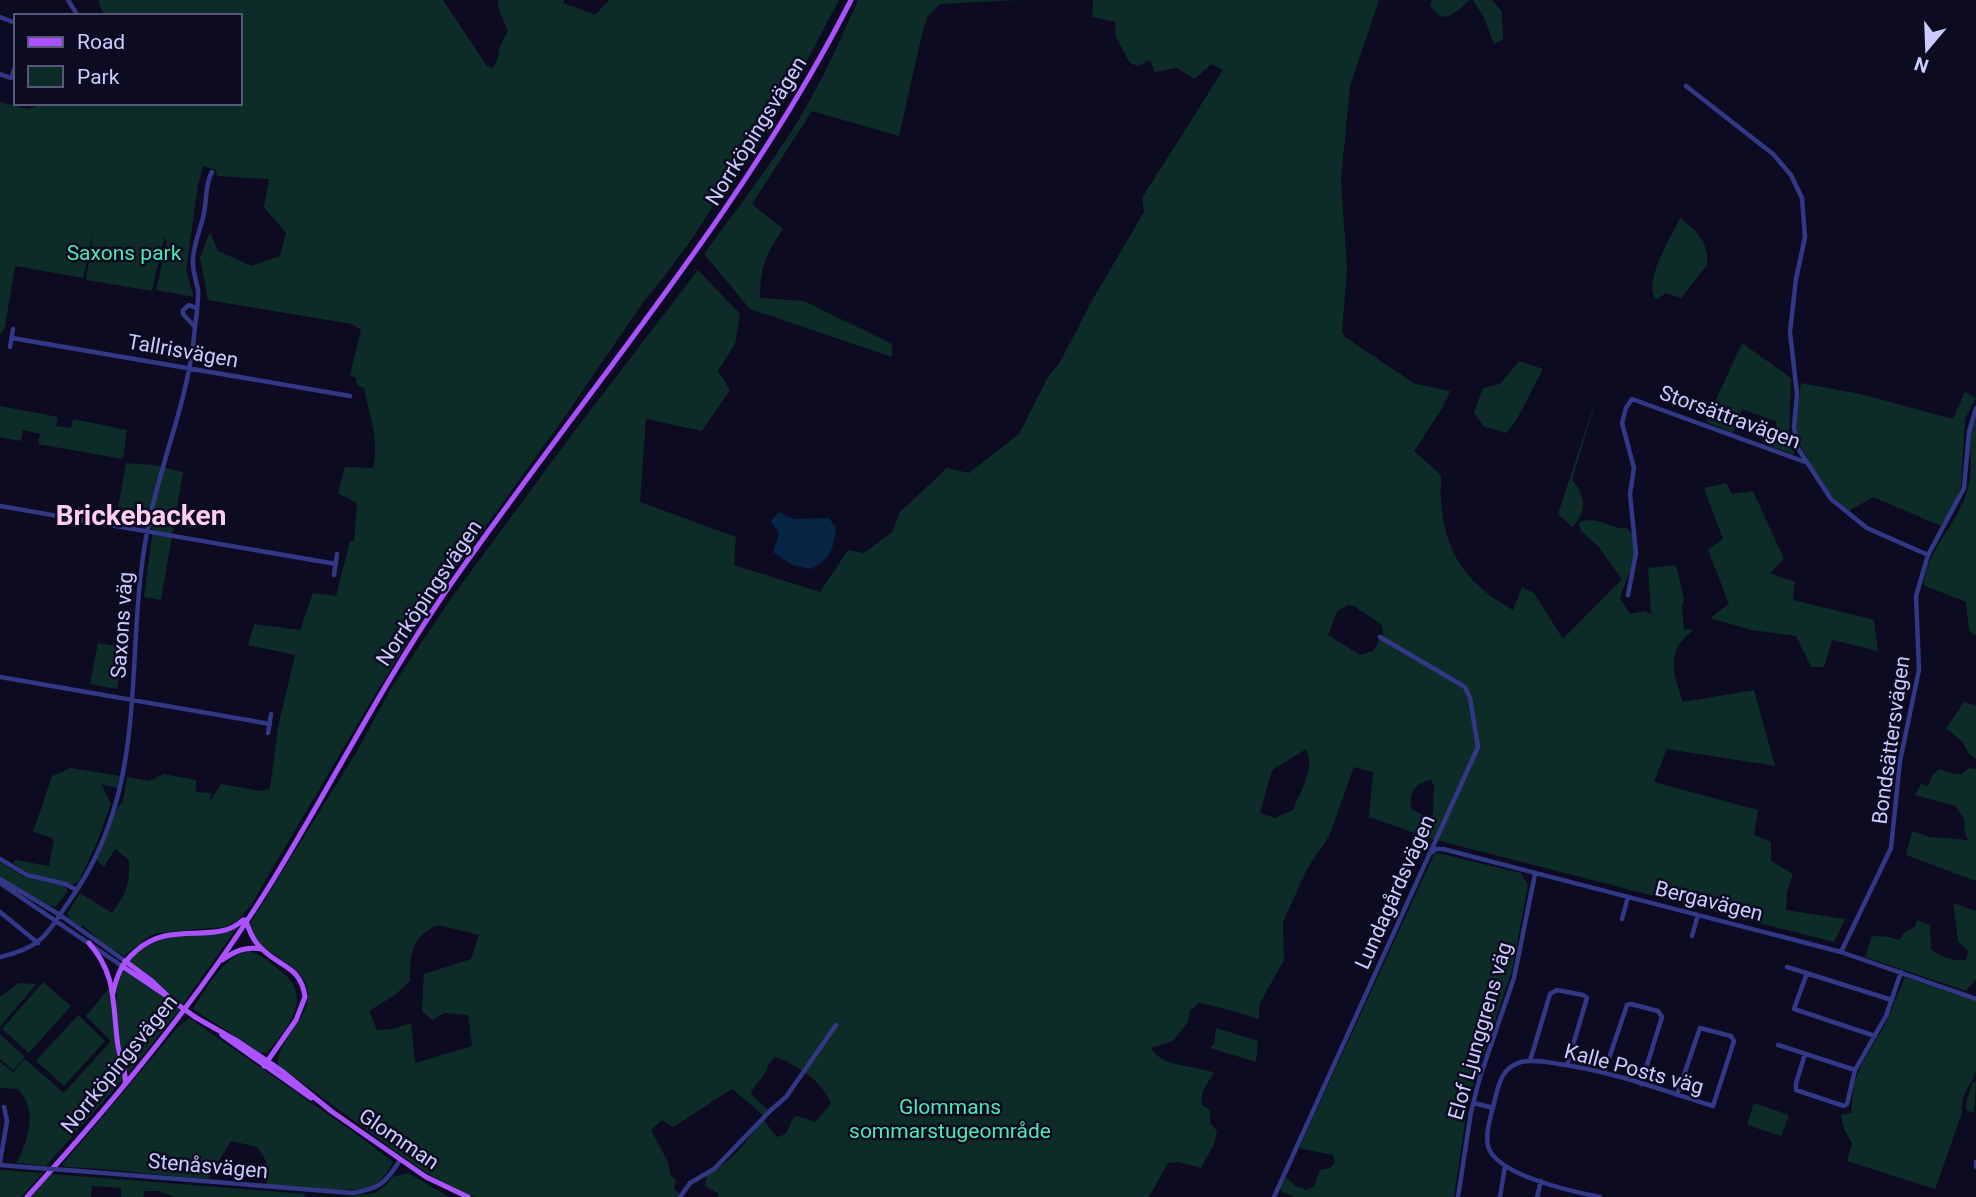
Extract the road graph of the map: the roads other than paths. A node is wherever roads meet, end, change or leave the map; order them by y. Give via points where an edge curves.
1 (851, 0) edge
2 (0, 74) edge
3 (12, 79) edge
4 (1686, 86) dead end
5 (212, 172) dead end
6 (196, 309) junction
7 (195, 327) junction
8 (13, 329) dead end
9 (12, 338) junction
10 (10, 346) dead end
11 (190, 368) junction
12 (349, 396) dead end
13 (1976, 408) edge
14 (1808, 465) junction
15 (0, 506) edge
16 (147, 531) junction
17 (337, 554) dead end
18 (1928, 555) junction
19 (336, 564) junction
20 (334, 575) dead end
21 (1628, 594) dead end
22 (1380, 636) dead end
23 (0, 677) edge
24 (133, 700) junction
25 (271, 714) dead end
26 (270, 723) junction
27 (268, 733) dead end
28 (1431, 853) junction
29 (0, 859) edge
30 (1535, 874) junction
31 (0, 881) edge
32 (77, 890) junction
33 (1628, 897) junction
34 (0, 912) edge
35 (251, 913) junction
36 (1698, 915) junction
37 (58, 917) junction
38 (1622, 919) dead end
39 (246, 920) junction
40 (1692, 936) dead end
41 (38, 943) junction
42 (89, 943) junction
43 (261, 949) junction
44 (1841, 952) junction
45 (0, 957) edge
46 (124, 963) junction
47 (216, 965) junction
48 (1787, 967) dead end
49 (1901, 972) junction
50 (1807, 973) junction
51 (1552, 983) dead end
52 (1554, 990) junction
53 (113, 993) junction
54 (1976, 999) edge
55 (1892, 1000) junction
56 (836, 1025) dead end
57 (1875, 1036) junction
58 (1778, 1045) dead end
59 (1805, 1054) junction
60 (1530, 1061) junction
61 (266, 1064) junction
62 (1567, 1065) junction
63 (1855, 1070) junction
64 (1604, 1073) junction
65 (125, 1084) junction
66 (1641, 1084) junction
67 (1677, 1095) junction
68 (1473, 1103) junction
69 (4, 1107) dead end
70 (1493, 1108) junction
71 (400, 1160) junction
72 (0, 1164) edge
73 (1505, 1166) junction
74 (1541, 1181) junction
75 (1578, 1195) edge
76 (27, 1197) edge
77 (468, 1197) edge
78 (680, 1197) edge
79 (1274, 1197) edge
80 (1458, 1197) edge
81 (1500, 1197) edge
82 (1538, 1197) edge
83 (1600, 1197) edge

1 - 35 main road, Norrköpingsvägen via 801,92 731,201 418,633
2 - 3 street
4 - 14 street via 1773,154 1802,198 1805,237 1790,341 1797,394 1795,435
5 - 6 street, Saxons väg via 193,251
6 - 7 street, Saxons väg
6 - 7 street, Saxons väg via 189,305 183,310
7 - 11 street, Saxons väg
8 - 9 street
9 - 10 street
9 - 11 street, Tallrisvägen
11 - 12 street, Tallrisvägen
11 - 16 street, Saxons väg
13 - 18 street, Bondsättersvägen via 1964,488
14 - 18 street via 1830,499 1867,528
14 - 21 street, Storsättravägen via 1632,399 1622,422 1634,468 1630,494 1636,553
15 - 16 street
16 - 19 street
16 - 24 street, Saxons väg
17 - 19 street
18 - 44 street, Bondsättersvägen via 1916,596 1920,661 1900,761 1894,837
19 - 20 street
22 - 28 street, Lundagårdsvägen via 1465,687 1470,698 1478,747
23 - 24 street
24 - 26 street
24 - 32 street, Saxons väg via 117,800 104,839
25 - 26 street
26 - 27 street
28 - 30 street, Bergavägen via 1443,849
28 - 79 street, Lundagårdsvägen
29 - 32 street via 27,875
30 - 33 street, Bergavägen
30 - 68 street, Elof Ljunggrens väg via 1514,978
31 - 37 street
32 - 37 street, Saxons väg
33 - 36 street, Bergavägen
33 - 38 street
34 - 41 street
35 - 39 main road, Norrköpingsvägen
35 - 46 main road via 223,930 153,938
36 - 40 street
36 - 44 street, Bergavägen
37 - 41 street, Saxons väg
37 - 42 street
37 - 46 street
39 - 43 main road
39 - 47 main road, Norrköpingsvägen
41 - 45 street
42 - 46 street
42 - 53 main road via 106,967
43 - 47 main road via 239,950
43 - 61 main road via 298,974 305,997 301,1012
44 - 49 street, Bergavägen
46 - 53 main road
46 - 61 main road, Glomman, bridge
47 - 65 main road, Norrköpingsvägen
48 - 50 street
49 - 54 street, Bergavägen
49 - 55 street
50 - 55 street
50 - 57 street via 1791,1009
51 - 52 street
52 - 60 street
52 - 62 street via 1587,998
53 - 65 main road
55 - 57 street
56 - 78 street via 786,1097
57 - 63 street
58 - 59 street
59 - 63 street
59 - 63 street via 1795,1087 1798,1092 1844,1106
60 - 62 street, Kalle Posts väg
60 - 70 street via 1506,1070
61 - 71 main road, Glomman
62 - 64 street, Kalle Posts väg
64 - 66 street, Kalle Posts väg
64 - 66 street via 1627,1005 1658,1011 1662,1017
65 - 76 main road, Norrköpingsvägen
66 - 67 street, Kalle Posts väg
67 - 67 street, Kalle Posts väg via 1712,1106 1734,1039 1731,1036 1699,1029
68 - 70 street
68 - 80 street, Elof Ljunggrens väg
69 - 72 street, Stenåsvägen via 7,1121
70 - 73 street via 1488,1146
71 - 72 street, Stenåsvägen, bridge via 382,1184 352,1193
71 - 77 main road, Glomman
73 - 74 street
73 - 81 street
74 - 75 street
74 - 82 street
75 - 83 street

